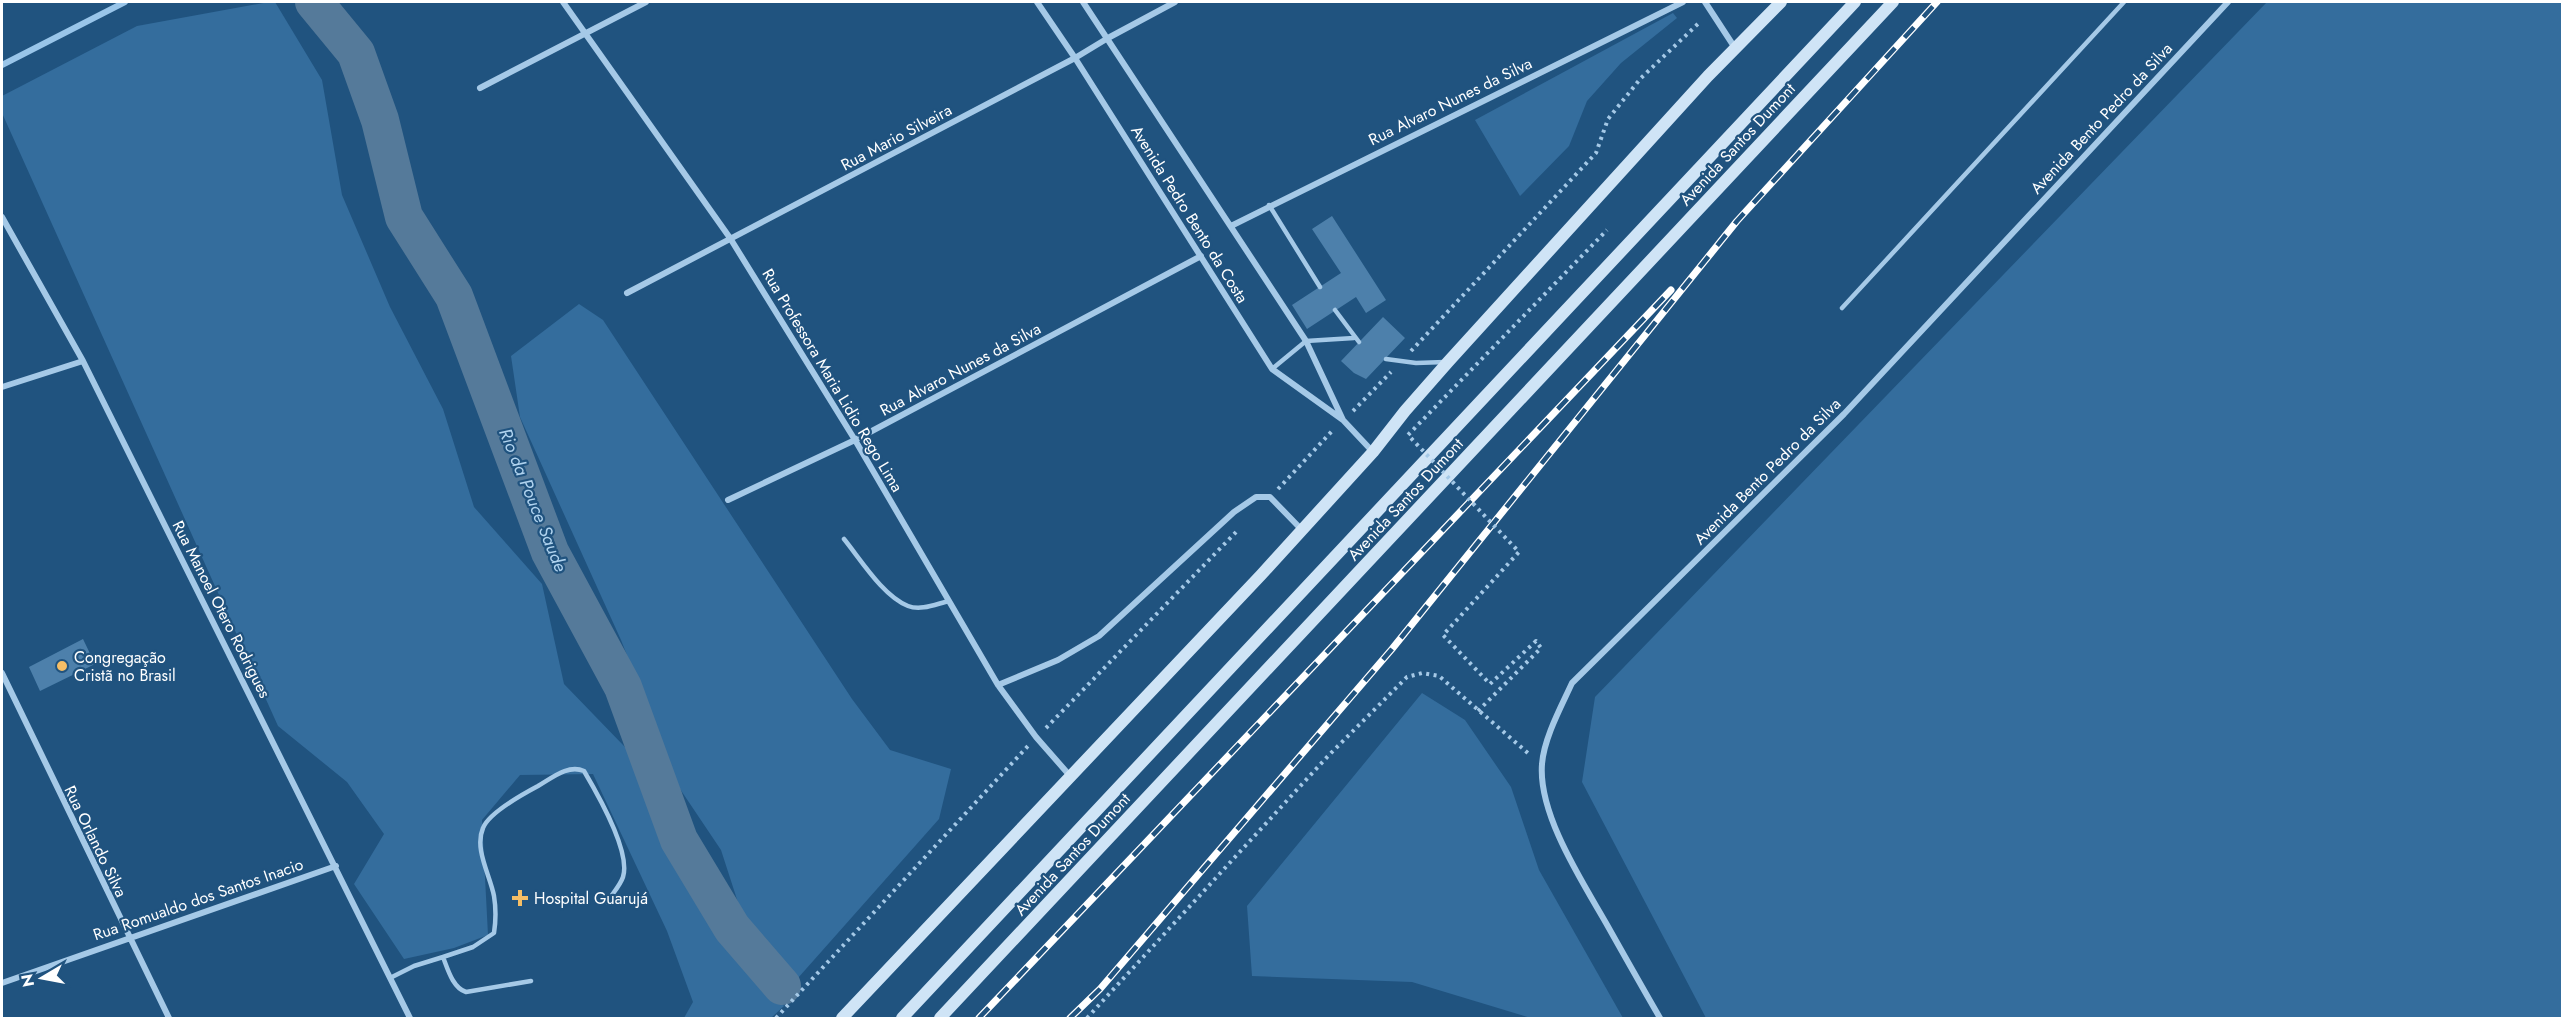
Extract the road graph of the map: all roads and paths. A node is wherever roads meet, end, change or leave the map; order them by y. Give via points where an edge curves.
1 (563, 2) edge
2 (646, 2) edge
3 (1037, 2) edge
4 (1083, 2) edge
5 (1175, 2) edge
6 (1683, 2) edge
7 (1706, 2) edge
8 (1781, 2) edge
9 (1855, 2) edge
10 (1893, 2) edge
11 (2124, 2) edge
12 (2228, 2) edge
13 (584, 34) junction
14 (1108, 38) junction
15 (1735, 48) junction
16 (1075, 58) junction
17 (480, 88) dead end
18 (1269, 205) junction
19 (2, 217) edge
20 (1231, 226) junction
21 (1607, 230) dead end
22 (730, 238) junction
23 (1201, 256) junction
24 (1320, 287) dead end
25 (627, 293) dead end
26 (1842, 308) dead end
27 (1335, 310) dead end
28 (1354, 338) junction
29 (1306, 341) junction
30 (1359, 342) dead end
31 (1386, 359) dead end
32 (82, 361) junction
33 (1448, 362) junction
34 (1272, 369) junction
35 (2, 387) edge
36 (1343, 420) junction
37 (855, 440) junction
38 (1373, 452) junction
39 (728, 500) dead end
40 (1301, 529) junction
41 (844, 539) dead end
42 (949, 601) junction
43 (2, 673) edge
44 (998, 685) junction
45 (1478, 711) junction
46 (1542, 764) junction
47 (1071, 778) junction
48 (336, 866) junction
49 (607, 902) dead end
50 (128, 938) junction
51 (443, 957) junction
52 (390, 978) junction
53 (531, 981) dead end
54 (2, 983) edge
55 (169, 1018) edge
56 (410, 1018) edge
57 (842, 1018) edge
58 (902, 1018) edge
59 (940, 1018) edge
60 (1087, 1018) edge
61 (1660, 1018) edge

1 - 13 street, Rua Professora Maria Lidio Rego Lima
2 - 13 street
3 - 16 street, Avenida Pedro Bento da Costa
4 - 14 street, Avenida Pedro Bento da Costa
5 - 14 street, Rua Mario Silveira
6 - 18 street, Rua Alvaro Nunes da Silva
7 - 15 street
8 - 15 main road
9 - 58 main road, Avenida Santos Dumont
10 - 59 main road, Avenida Santos Dumont
11 - 26 lane
12 - 46 street, Avenida Bento Pedro da Silva via 1844,414 1572,683 1552,727
13 - 17 street
13 - 22 street, Rua Professora Maria Lidio Rego Lima
14 - 16 street, Rua Mario Silveira
14 - 20 street, Avenida Pedro Bento da Costa
15 - 33 main road
16 - 22 street, Rua Mario Silveira
16 - 23 street, Avenida Pedro Bento da Costa
18 - 20 street, Rua Alvaro Nunes da Silva
18 - 24 lane
19 - 32 street, Rua Manoel Otero Rodrigues
20 - 29 street, Avenida Pedro Bento da Costa
21 - 45 path, bridge via 1408,435 1520,552 1443,635 1490,684 1536,641 1541,648
22 - 25 street, Rua Mario Silveira
22 - 37 street, Rua Professora Maria Lidio Rego Lima
23 - 34 street, Avenida Pedro Bento da Costa
23 - 37 street, Rua Alvaro Nunes da Silva
27 - 28 lane
28 - 29 lane
28 - 30 lane
29 - 34 lane
29 - 36 street, Avenida Pedro Bento da Costa
31 - 33 lane
32 - 35 street
32 - 48 street, Rua Manoel Otero Rodrigues
33 - 38 main road
34 - 36 street, Avenida Pedro Bento da Costa
36 - 38 street, Avenida Pedro Bento da Costa
37 - 39 street, Rua Alvaro Nunes da Silva
37 - 42 street, Rua Professora Maria Lidio Rego Lima
38 - 40 main road
40 - 44 street via 1270,497 1251,500 1099,636 1058,660
40 - 47 main road
41 - 42 lane via 891,596 909,606 925,608
42 - 44 street, Rua Professora Maria Lidio Rego Lima
43 - 50 street, Rua Orlando Silva
44 - 47 street, Rua Professora Maria Lidio Rego Lima
45 - 46 path
45 - 60 path via 1439,676 1422,673 1407,677 1328,756
46 - 61 street, Avenida Bento Pedro da Silva via 1547,805 1559,837
47 - 57 main road
48 - 50 street, Rua Romualdo dos Santos Inacio
48 - 52 street, Rua Manoel Otero Rodrigues
49 - 51 lane via 623,877 623,858 615,829 584,771 564,771 501,809 484,826 480,839 494,897 494,933 473,947
50 - 54 street, Rua Romualdo dos Santos Inacio
50 - 55 street, Rua Orlando Silva
51 - 52 lane
51 - 53 lane via 454,983 466,992
52 - 56 street, Rua Manoel Otero Rodrigues

